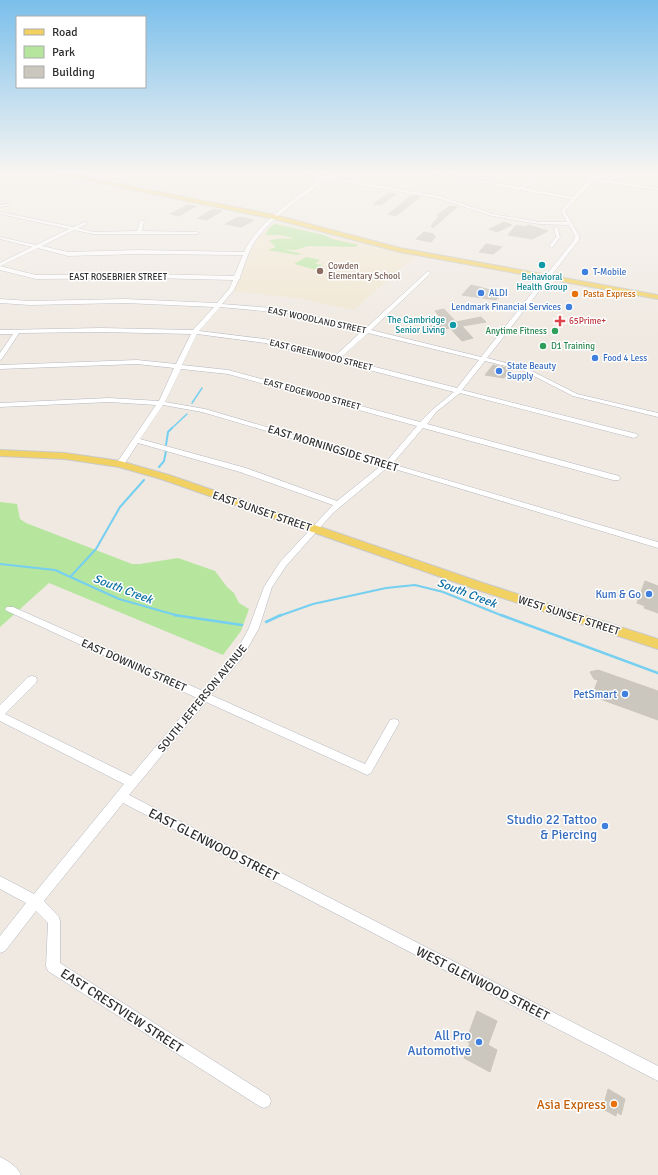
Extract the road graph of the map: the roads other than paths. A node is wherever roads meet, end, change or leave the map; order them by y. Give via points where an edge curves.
1 (556, 228) dead end
2 (72, 229) joint
3 (140, 229) edge
4 (263, 229) edge
5 (320, 229) edge
6 (573, 229) edge
7 (139, 232) junction
8 (197, 233) dead end
9 (0, 238) edge
10 (552, 246) dead end
11 (37, 247) junction
12 (246, 254) junction
13 (0, 265) edge
14 (0, 268) edge
15 (428, 273) dead end
16 (546, 276) junction
17 (238, 278) junction
18 (658, 297) edge
19 (0, 301) edge
20 (218, 304) junction
21 (366, 330) junction
22 (0, 332) edge
23 (195, 332) junction
24 (16, 333) junction
25 (0, 358) edge
26 (483, 358) junction
27 (336, 359) junction
28 (0, 366) edge
29 (178, 366) junction
30 (458, 391) junction
31 (160, 403) junction
32 (0, 404) edge
33 (658, 415) edge
34 (422, 424) junction
35 (634, 436) dead end
36 (136, 440) junction
37 (0, 453) edge
38 (41, 455) junction
39 (0, 458) edge
40 (120, 464) junction
41 (388, 464) junction
42 (616, 478) dead end
43 (338, 504) junction
44 (314, 529) junction
45 (658, 545) edge
46 (479, 586) joint
47 (10, 609) dead end
48 (658, 644) edge
49 (32, 680) dead end
50 (205, 696) junction
51 (0, 712) edge
52 (0, 716) edge
53 (394, 723) dead end
54 (133, 783) junction
55 (121, 796) junction
56 (0, 882) edge
57 (307, 891) joint
58 (36, 902) junction
59 (0, 946) edge
60 (658, 1074) edge
61 (264, 1101) dead end
62 (0, 1165) edge
63 (13, 1175) edge

1 - 10 street via 558,236
2 - 7 street via 93,233
2 - 11 street
3 - 7 street
4 - 12 street via 255,236
5 - 16 main road via 400,250
6 - 16 street, SOUTH JEFFERSON AVENUE via 577,236 576,240
7 - 8 street
9 - 11 street
11 - 12 street via 68,254
11 - 13 street
12 - 17 street
14 - 17 street, EAST ROSEBRIER STREET via 36,277
15 - 21 street
16 - 18 main road
16 - 26 street, SOUTH JEFFERSON AVENUE
17 - 20 street
19 - 20 street, EAST WOODLAND STREET
20 - 21 street, EAST WOODLAND STREET via 285,311
20 - 23 street
21 - 26 street, EAST WOODLAND STREET
21 - 27 street
22 - 24 street, EAST GREENWOOD STREET
23 - 24 street, EAST GREENWOOD STREET via 101,330
23 - 27 street, EAST GREENWOOD STREET via 265,341
23 - 29 street
24 - 25 street
26 - 30 street, SOUTH JEFFERSON AVENUE
26 - 33 street, EAST WOODLAND STREET via 524,369 575,395
27 - 30 street, EAST GREENWOOD STREET
28 - 29 street, EAST EDGEWOOD STREET via 137,362
29 - 31 street
29 - 34 street, EAST EDGEWOOD STREET via 242,375
30 - 34 street, SOUTH JEFFERSON AVENUE via 450,400 434,410
30 - 35 street, EAST GREENWOOD STREET
31 - 32 street, EAST MORNINGSIDE STREET via 82,400
31 - 36 street
31 - 41 street, EAST MORNINGSIDE STREET via 225,416
34 - 41 street, SOUTH JEFFERSON AVENUE
34 - 42 street, EAST EDGEWOOD STREET
36 - 40 street
36 - 43 street via 243,470
37 - 38 main road, EAST SUNSET STREET
38 - 39 main road, EAST SUNSET STREET
38 - 40 main road, EAST SUNSET STREET
40 - 44 main road, EAST SUNSET STREET
41 - 43 street, SOUTH JEFFERSON AVENUE
41 - 45 street, EAST MORNINGSIDE STREET
43 - 44 street, SOUTH JEFFERSON AVENUE
44 - 46 main road, EAST SUNSET STREET
44 - 50 street, SOUTH JEFFERSON AVENUE via 272,579 245,646
46 - 48 main road, WEST SUNSET STREET
47 - 50 street, EAST DOWNING STREET
49 - 51 street
50 - 53 street, EAST DOWNING STREET via 367,770
50 - 54 street, SOUTH JEFFERSON AVENUE
52 - 54 street
54 - 55 street, SOUTH JEFFERSON AVENUE
55 - 57 street, EAST GLENWOOD STREET
55 - 58 street, SOUTH JEFFERSON AVENUE
56 - 58 street, EAST CRESTVIEW STREET
57 - 60 street, WEST GLENWOOD STREET
58 - 59 street, SOUTH JEFFERSON AVENUE
58 - 61 street, EAST CRESTVIEW STREET via 54,921 54,966
62 - 63 street

